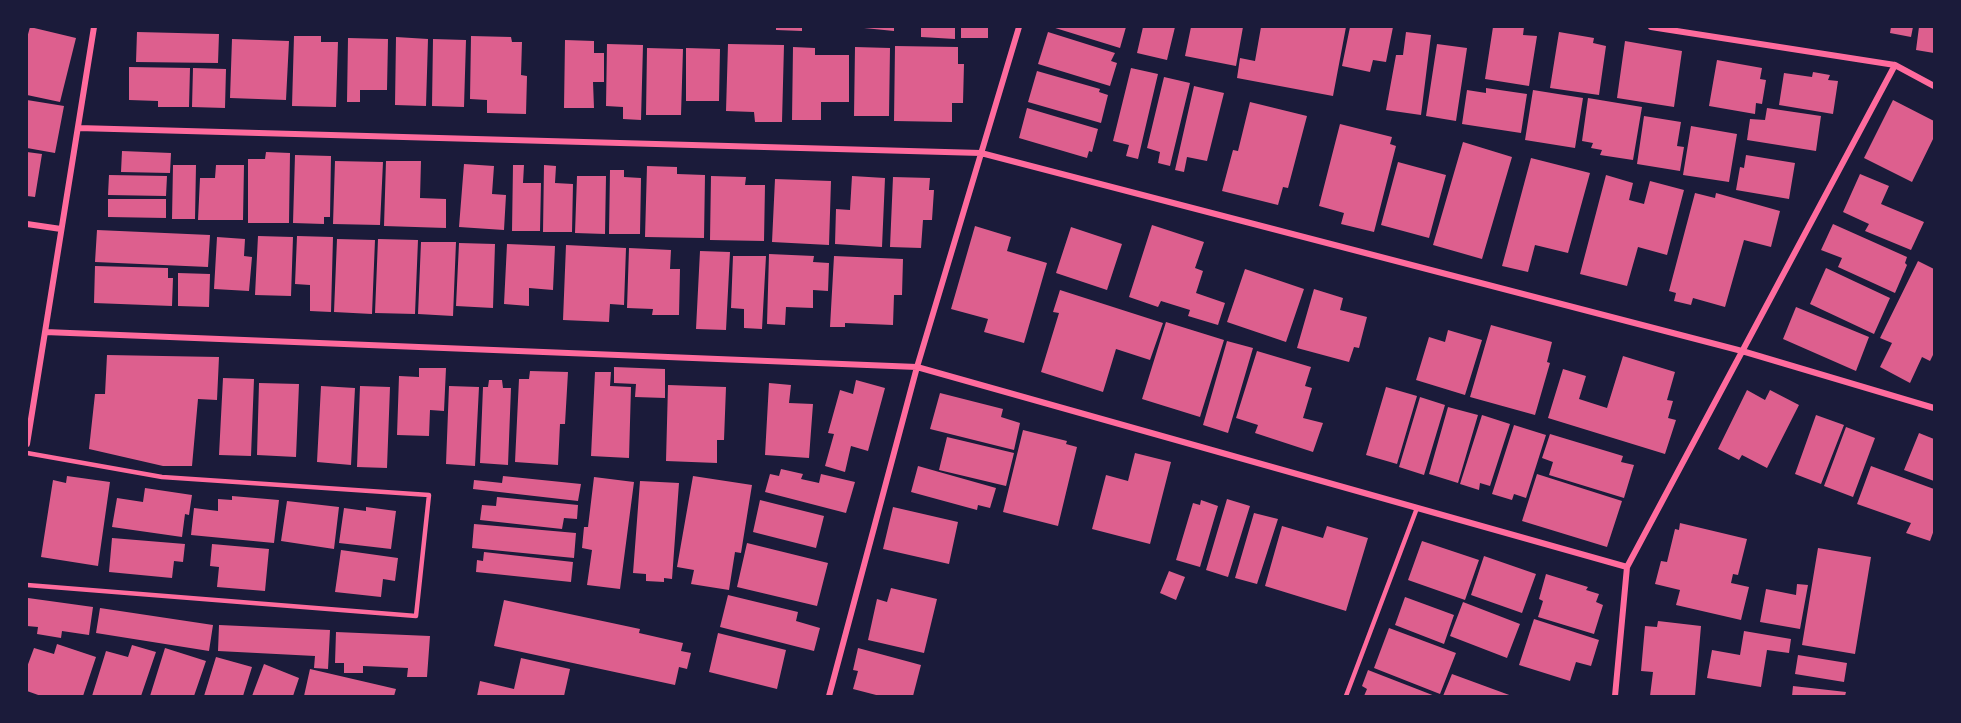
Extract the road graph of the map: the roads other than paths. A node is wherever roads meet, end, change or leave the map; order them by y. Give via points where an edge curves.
1 (94, 27) edge
2 (1019, 27) edge
3 (1651, 27) edge
4 (1895, 64) junction
5 (1934, 86) edge
6 (78, 128) junction
7 (981, 153) junction
8 (27, 224) edge
9 (62, 229) junction
10 (45, 332) junction
11 (1742, 351) junction
12 (917, 366) junction
13 (1934, 408) edge
14 (28, 432) edge
15 (27, 444) edge
16 (27, 453) edge
17 (1418, 508) junction
18 (1627, 567) junction
19 (27, 585) edge
20 (829, 696) edge
21 (1346, 696) edge
22 (1615, 696) edge

1 - 6 street
2 - 7 street
3 - 4 street
4 - 5 street
4 - 11 street
6 - 7 street
6 - 9 street
7 - 11 street
7 - 12 street
8 - 9 street
9 - 10 street
10 - 12 street
10 - 14 street
11 - 13 street
11 - 18 street
12 - 17 street
12 - 20 street
14 - 15 street
16 - 19 lane via 162,477 429,495 416,616
17 - 18 street
17 - 21 lane
18 - 22 street

